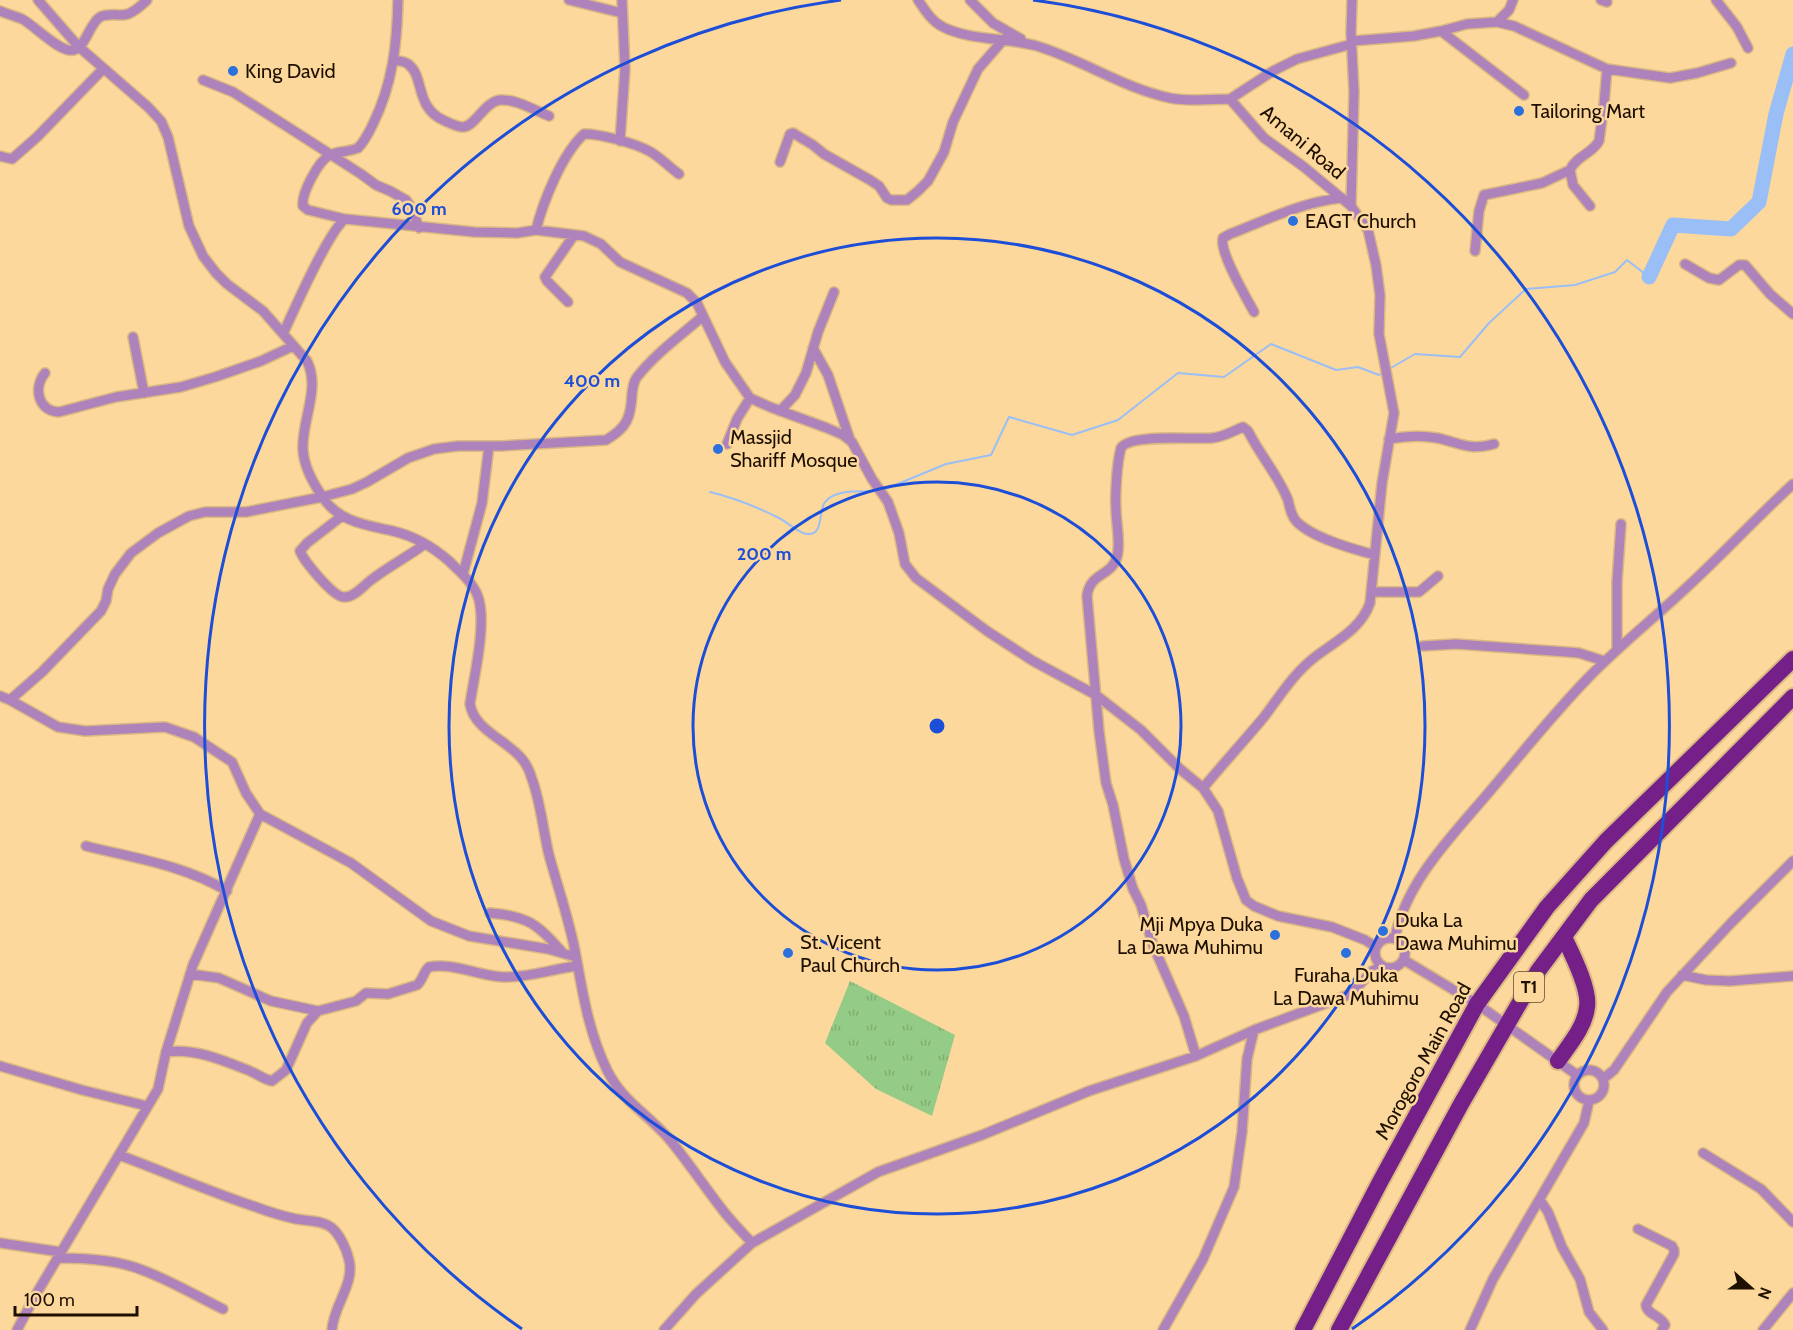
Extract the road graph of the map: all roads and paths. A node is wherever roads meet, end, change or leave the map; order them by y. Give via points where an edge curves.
1 (38, 0) edge
2 (147, 0) edge
3 (398, 0) edge
4 (569, 0) edge
5 (622, 0) edge
6 (918, 0) edge
7 (970, 0) edge
8 (1352, 0) edge
9 (1514, 0) edge
10 (1716, 0) edge
11 (0, 12) edge
12 (622, 13) junction
13 (1497, 22) junction
14 (1441, 31) junction
15 (1004, 39) junction
16 (1352, 42) junction
17 (1031, 45) junction
18 (78, 46) junction
19 (1748, 48) dead end
20 (394, 60) junction
21 (1731, 63) dead end
22 (103, 69) junction
23 (1607, 69) junction
24 (203, 80) dead end
25 (1524, 95) dead end
26 (1230, 99) junction
27 (549, 116) dead end
28 (620, 141) junction
29 (316, 146) junction
30 (330, 155) junction
31 (0, 156) edge
32 (780, 162) dead end
33 (321, 163) junction
34 (1570, 170) junction
35 (679, 174) dead end
36 (1342, 198) junction
37 (1351, 206) junction
38 (1590, 206) dead end
39 (345, 219) junction
40 (418, 228) junction
41 (536, 230) junction
42 (573, 235) junction
43 (1475, 251) dead end
44 (1685, 264) dead end
45 (834, 292) dead end
46 (568, 302) dead end
47 (1254, 312) dead end
48 (1793, 314) edge
49 (702, 317) junction
50 (283, 334) junction
51 (133, 337) dead end
52 (293, 346) junction
53 (813, 348) junction
54 (45, 373) dead end
55 (144, 393) junction
56 (750, 398) junction
57 (780, 411) junction
58 (1389, 439) junction
59 (850, 440) junction
60 (727, 444) dead end
61 (1494, 444) dead end
62 (489, 446) junction
63 (1793, 484) edge
64 (322, 497) junction
65 (342, 516) junction
66 (1621, 524) dead end
67 (425, 544) junction
68 (1375, 555) junction
69 (463, 574) junction
70 (1437, 576) dead end
71 (1371, 592) junction
72 (1423, 646) dead end
73 (1617, 649) junction
74 (1793, 659) edge
75 (1604, 661) junction
76 (1096, 695) junction
77 (0, 696) edge
78 (1793, 697) edge
79 (10, 700) junction
80 (1203, 788) junction
81 (260, 814) junction
82 (86, 846) dead end
83 (1793, 861) edge
84 (226, 891) junction
85 (490, 912) dead end
86 (1564, 937) junction
87 (1395, 938) junction
88 (1376, 947) junction
89 (563, 953) junction
90 (1404, 960) junction
91 (576, 961) junction
92 (1382, 966) junction
93 (190, 974) junction
94 (1682, 975) junction
95 (1793, 976) edge
96 (1477, 1004) junction
97 (318, 1011) junction
98 (1507, 1024) junction
99 (1254, 1030) junction
100 (166, 1052) junction
101 (1196, 1056) junction
102 (1558, 1060) junction
103 (0, 1066) edge
104 (1577, 1075) junction
105 (1603, 1079) junction
106 (1589, 1101) junction
107 (147, 1106) junction
108 (1703, 1153) dead end
109 (119, 1155) junction
110 (1540, 1200) junction
111 (1793, 1222) edge
112 (1638, 1229) dead end
113 (752, 1243) junction
114 (0, 1244) edge
115 (60, 1255) junction
116 (1793, 1293) edge
117 (223, 1309) dead end
118 (17, 1330) edge
119 (332, 1330) edge
120 (664, 1330) edge
121 (1163, 1330) edge
122 (1303, 1330) edge
123 (1339, 1330) edge
124 (1470, 1330) edge
125 (1603, 1330) edge
126 (1662, 1330) edge
127 (1763, 1330) edge

1 - 18 street
2 - 18 street via 128,14 100,17
3 - 20 street
4 - 12 street
5 - 12 street
6 - 15 street via 944,28
7 - 17 street via 993,23
8 - 16 street
9 - 13 street
10 - 19 street
11 - 18 street via 21,18 65,49 75,50
12 - 28 street
13 - 14 street
13 - 23 street via 1514,26
14 - 16 street
14 - 25 street
15 - 17 street
15 - 32 street via 978,69 928,181 907,200 887,198 879,186 793,133 787,138
16 - 26 street via 1297,59
16 - 37 street
17 - 26 street via 1160,95
18 - 22 street
20 - 27 street via 410,65 429,109 443,120 468,125 498,100
20 - 30 street via 378,112 362,143 355,150
21 - 23 street via 1670,78
22 - 31 street via 17,156
22 - 50 street via 161,121 189,226 209,265 263,311
23 - 34 street via 1599,141
24 - 29 street via 233,92
26 - 36 street, Amani Road via 1264,138
28 - 35 street via 651,151
28 - 41 street via 590,134 578,140 552,186
29 - 30 street
29 - 33 street
30 - 33 street
30 - 40 street via 406,200
33 - 39 street via 304,194 303,206
34 - 38 street via 1573,185
34 - 43 street via 1542,183 1484,195
36 - 37 street, Amani Road
36 - 47 street via 1303,204 1223,238 1227,259
37 - 58 street, Amani Road via 1368,231 1376,265 1379,334 1394,412
39 - 40 street
39 - 50 street via 323,251
40 - 41 street via 517,233
41 - 42 street
42 - 46 street via 545,277
42 - 49 street via 592,239 620,262 687,293 695,300
44 - 48 street via 1719,280 1745,265
45 - 53 street
49 - 56 street via 724,362
49 - 62 street via 635,379 627,422 608,439
50 - 52 street
51 - 55 street
52 - 55 street via 215,378
52 - 64 street via 310,368 310,405 303,450 306,466
53 - 57 street via 795,395
53 - 59 street via 828,375
54 - 55 street via 39,382 39,394 52,412
56 - 57 street
56 - 60 street
57 - 59 street
58 - 61 street via 1436,438 1478,448
58 - 68 street, Amani Road
59 - 76 street via 890,508 907,569 987,631
62 - 64 street via 422,452 359,485
62 - 69 street via 482,503
63 - 73 street via 1687,588
64 - 65 street
64 - 79 street via 246,512 197,514 158,533 123,563 101,611
65 - 67 street
65 - 67 street via 300,551 341,597 354,594
66 - 73 street
67 - 69 street
68 - 71 street, Amani Road
68 - 76 street via 1346,547 1297,522 1281,484 1243,427 1215,438 1176,437 1125,443 1120,450 1115,506 1117,555 1110,569 1089,586 1087,596
69 - 91 street via 475,591 480,609 471,709 476,719 522,759 530,772
70 - 71 street via 1419,592
71 - 80 street, Amani Road via 1363,619 1291,678 1264,717
72 - 75 street via 1456,644 1567,652
73 - 75 street
74 - 96 highway, Morogoro Main Road / T1 via 1606,841 1546,907
75 - 87 street via 1445,843 1399,918
76 - 80 street via 1141,730
76 - 101 street via 1106,783 1124,859
77 - 79 street
78 - 86 highway, T1 via 1591,900
79 - 81 street via 67,729 165,727 194,737 232,762
80 - 88 street via 1218,811 1246,900 1278,916 1332,927
81 - 84 street
81 - 89 street via 351,862 439,925 469,936
82 - 84 street via 183,870
83 - 94 street
84 - 93 street
85 - 89 street via 530,922
86 - 98 highway, T1 via 1538,971
86 - 102 highway via 1584,983 1588,1007 1580,1029
87 - 88 street via 1382,940
87 - 90 street via 1404,947
88 - 92 street via 1376,960
89 - 91 street
90 - 92 street via 1395,968
90 - 96 street
91 - 97 street via 528,975 505,977 432,966 417,985 388,994 366,993 356,1001
91 - 113 street via 591,1033 615,1085 669,1139
92 - 99 street via 1351,994
93 - 97 street via 219,978 271,1000
93 - 100 street
94 - 95 street via 1722,981
94 - 105 street via 1614,1070
96 - 98 street
96 - 122 highway, Morogoro Main Road / T1
97 - 100 street via 307,1023 286,1070 272,1081 196,1052
98 - 102 street
98 - 123 highway, T1
99 - 101 street
99 - 121 street via 1247,1059 1234,1187 1203,1258
100 - 107 street via 158,1089
101 - 113 street via 1089,1091 879,1172
102 - 104 street
103 - 107 street
104 - 105 street via 1589,1070
104 - 106 street via 1575,1092
105 - 106 street via 1600,1095
106 - 110 street via 1584,1123
107 - 109 street
108 - 111 street via 1761,1189
109 - 115 street
109 - 119 street via 256,1207 332,1228 344,1245 350,1270 332,1319
110 - 124 street via 1492,1279
110 - 125 street via 1580,1279 1589,1312
112 - 126 street via 1674,1250 1646,1305 1649,1312 1663,1320
113 - 120 street via 696,1294
114 - 115 street
115 - 117 street via 140,1269
115 - 118 street
116 - 127 street

